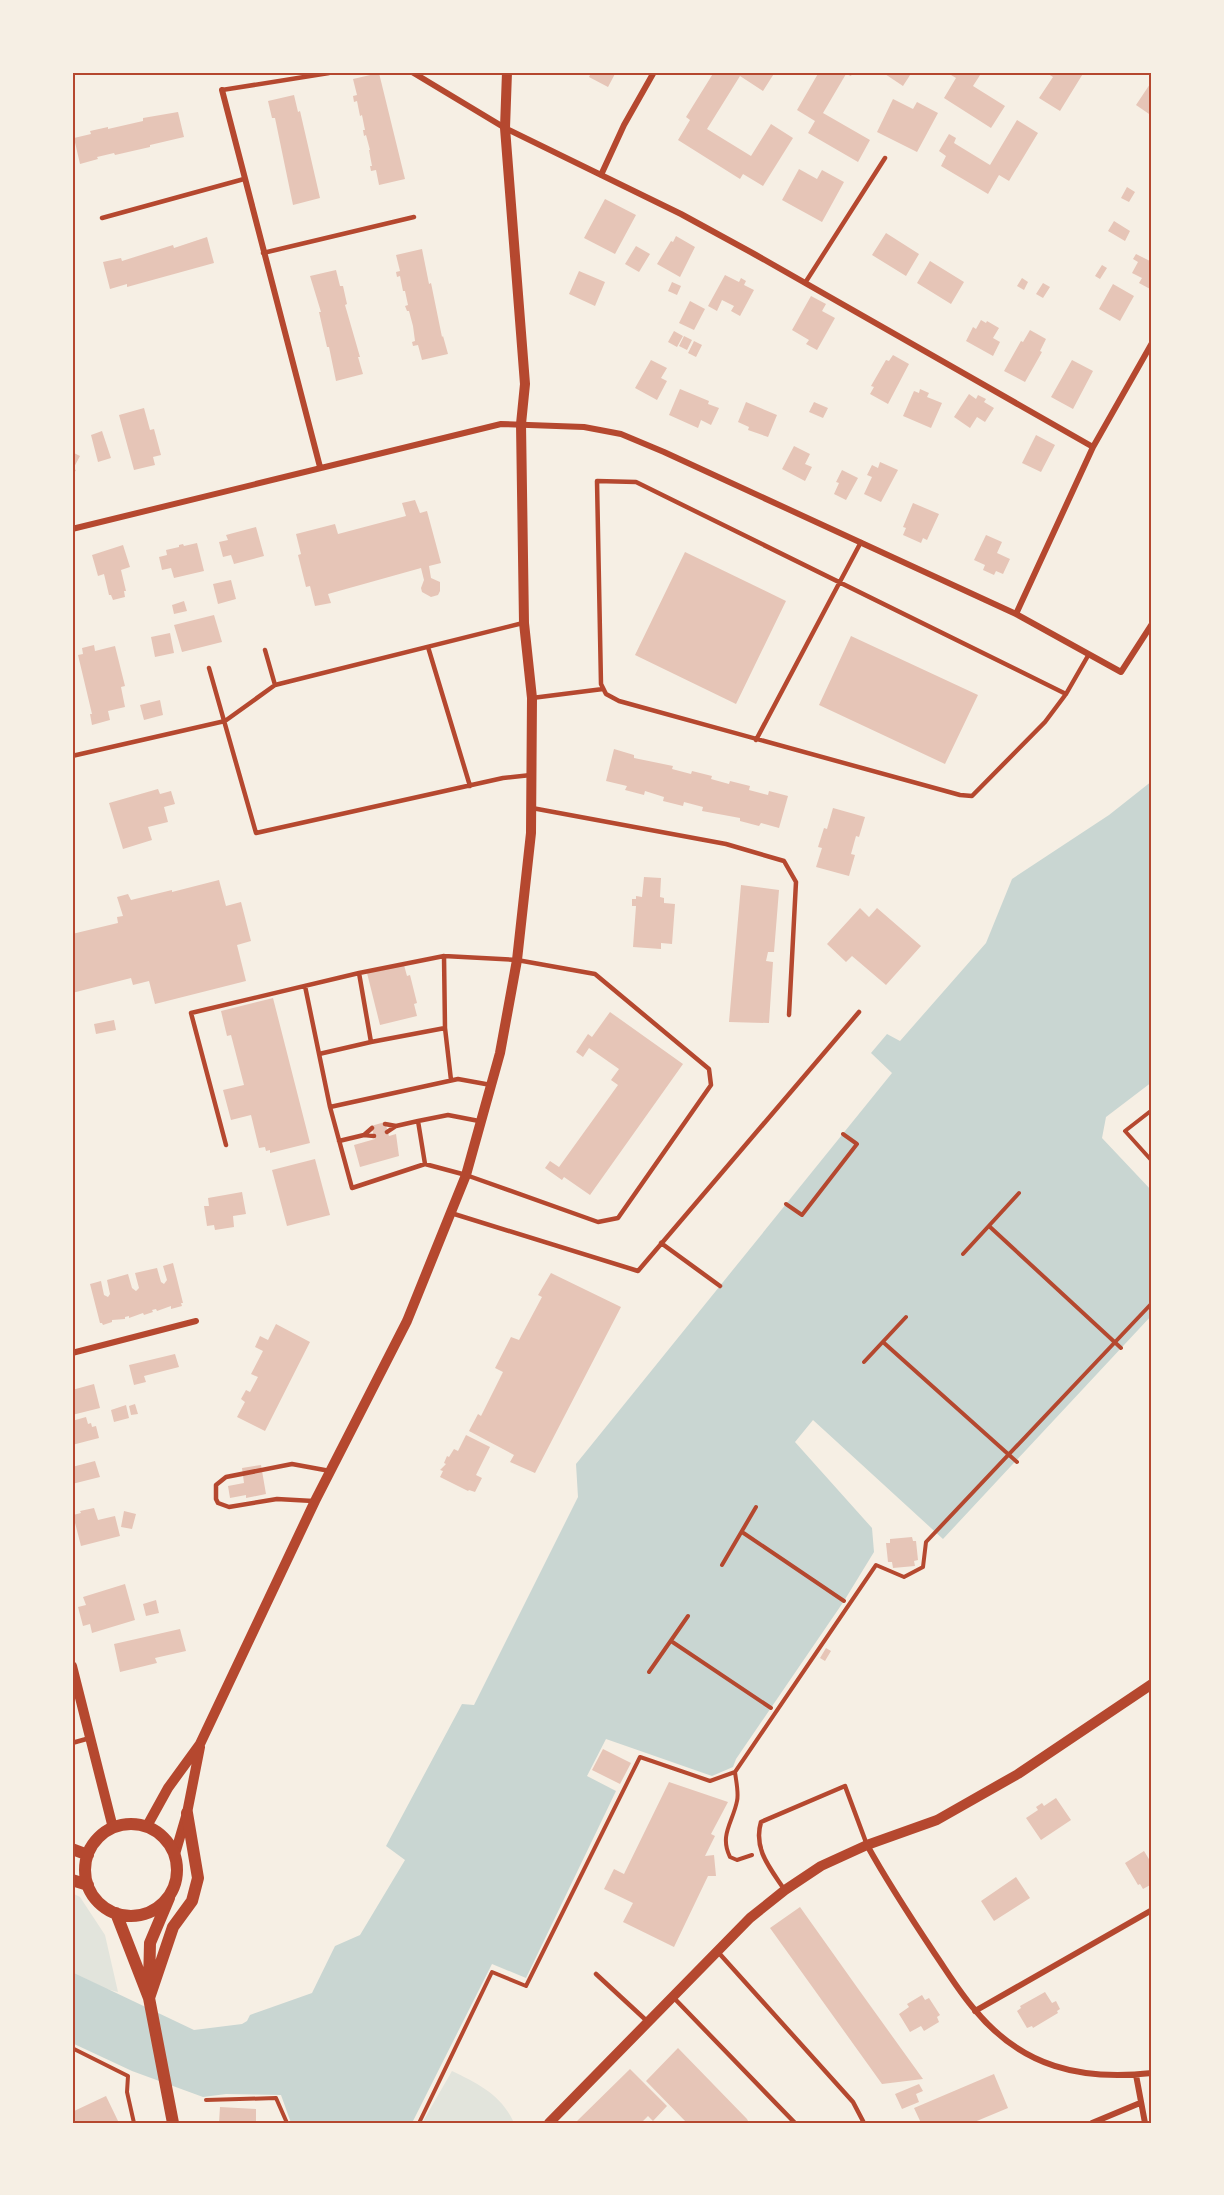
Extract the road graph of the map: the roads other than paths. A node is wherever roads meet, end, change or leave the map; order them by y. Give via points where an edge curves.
1 (412, 72) edge
2 (507, 72) edge
3 (654, 72) edge
4 (329, 73) edge
5 (222, 90) joint
6 (505, 128) junction
7 (885, 158) dead end
8 (601, 175) junction
9 (244, 179) junction
10 (102, 218) dead end
11 (414, 218) dead end
12 (263, 253) junction
13 (805, 283) junction
14 (1152, 343) edge
15 (521, 424) junction
16 (1093, 447) junction
17 (320, 468) junction
18 (72, 529) edge
19 (861, 542) junction
20 (839, 582) junction
21 (1016, 614) junction
22 (524, 623) junction
23 (1152, 624) edge
24 (428, 647) junction
25 (265, 651) dead end
26 (1089, 654) junction
27 (209, 668) dead end
28 (275, 686) junction
29 (603, 688) junction
30 (1066, 694) junction
31 (532, 698) junction
32 (225, 721) junction
33 (756, 740) junction
34 (72, 756) edge
35 (532, 775) junction
36 (470, 786) junction
37 (532, 808) junction
38 (444, 956) junction
39 (517, 960) junction
40 (358, 973) junction
41 (305, 986) junction
42 (859, 1012) dead end
43 (789, 1015) dead end
44 (445, 1028) junction
45 (371, 1042) junction
46 (320, 1054) junction
47 (451, 1080) junction
48 (491, 1085) junction
49 (330, 1107) junction
50 (418, 1121) junction
51 (481, 1121) junction
52 (385, 1124) dead end
53 (396, 1126) junction
54 (372, 1128) dead end
55 (387, 1132) dead end
56 (364, 1135) junction
57 (374, 1136) dead end
58 (339, 1141) junction
59 (226, 1145) dead end
60 (425, 1164) junction
61 (466, 1175) junction
62 (451, 1213) junction
63 (661, 1243) junction
64 (720, 1286) dead end
65 (196, 1321) dead end
66 (72, 1353) edge
67 (330, 1471) junction
68 (315, 1501) junction
69 (72, 1666) edge
70 (1152, 1684) edge
71 (76, 1700) edge
72 (90, 1738) junction
73 (72, 1743) edge
74 (200, 1744) junction
75 (187, 1813) junction
76 (147, 1826) junction
77 (113, 1828) junction
78 (867, 1845) junction
79 (72, 1849) edge
80 (175, 1854) junction
81 (88, 1855) junction
82 (72, 1880) edge
83 (88, 1885) junction
84 (785, 1890) junction
85 (171, 1894) junction
86 (1152, 1910) edge
87 (117, 1913) junction
88 (717, 1952) junction
89 (596, 1974) dead end
90 (673, 1997) junction
91 (150, 2003) junction
92 (975, 2011) junction
93 (648, 2022) junction
94 (1152, 2073) edge
95 (1136, 2075) junction
96 (1140, 2103) junction
97 (173, 2123) edge
98 (549, 2123) edge
99 (795, 2123) edge
100 (864, 2123) edge
101 (1092, 2123) edge
102 (1144, 2123) edge

1 - 6 street
2 - 6 street
3 - 8 street
4 - 5 lane
5 - 9 street
6 - 8 street
6 - 15 street via 525,384
7 - 13 lane
8 - 13 street
9 - 10 lane
9 - 12 street
11 - 12 lane
12 - 17 street
13 - 16 street
14 - 16 street
15 - 17 street via 501,424
15 - 19 street via 584,427 621,434
15 - 22 street
16 - 21 street
17 - 18 street
19 - 20 lane
19 - 21 street
20 - 29 lane via 636,482 597,481
20 - 30 lane
20 - 33 lane
21 - 26 street
22 - 24 lane
22 - 31 street
23 - 26 street via 1121,672
24 - 28 lane
24 - 36 lane
25 - 28 lane
26 - 30 lane
27 - 32 lane
28 - 32 lane
29 - 31 lane
29 - 33 lane via 619,701
30 - 33 lane via 1045,723 972,796
31 - 35 street
32 - 34 lane
32 - 36 lane via 256,833
35 - 36 lane
35 - 37 street
37 - 39 street
37 - 43 lane via 726,844 784,861 796,882
38 - 39 lane
38 - 40 lane
38 - 44 lane
39 - 48 street
39 - 61 lane via 595,974 709,1069 711,1085 618,1218 598,1222
40 - 41 lane
40 - 45 lane
41 - 46 lane
41 - 59 lane via 191,1013
42 - 63 lane
44 - 45 lane
44 - 47 lane
45 - 46 lane
46 - 49 lane
47 - 48 lane
47 - 49 lane
48 - 51 street
49 - 58 lane
50 - 51 lane via 448,1115
50 - 53 lane
50 - 60 lane
51 - 61 street
52 - 53 lane
53 - 55 lane
54 - 56 lane
56 - 57 lane
56 - 58 lane
58 - 60 lane via 352,1188
60 - 61 lane
61 - 62 street
62 - 63 lane via 638,1271
62 - 67 street via 406,1320
63 - 64 lane
65 - 66 street
67 - 68 street
67 - 68 lane via 292,1464 226,1476 216,1485 218,1503 229,1508 277,1500
68 - 74 street
69 - 71 street
70 - 78 street via 1018,1774 938,1820
71 - 72 street
72 - 73 lane
72 - 77 street
74 - 75 street
74 - 76 street
75 - 80 street
75 - 91 main road via 198,1878 192,1901 173,1927
76 - 77 main road via 124,1824
76 - 80 main road via 168,1842
77 - 81 main road via 102,1834
78 - 84 street via 821,1866
78 - 84 lane via 845,1786 761,1822 760,1851
78 - 92 street
79 - 81 main road
80 - 85 main road via 176,1881
81 - 83 main road
82 - 83 main road
83 - 87 main road via 104,1907
84 - 88 street
85 - 87 main road via 147,1913
85 - 91 main road via 150,1943
86 - 92 street
87 - 91 main road
88 - 90 street
88 - 100 lane via 854,2102
89 - 93 lane
90 - 93 street
90 - 99 lane
91 - 97 main road
92 - 95 street via 1028,2056 1067,2071 1117,2077
93 - 98 street
94 - 95 street
95 - 96 street
96 - 101 street
96 - 102 street

